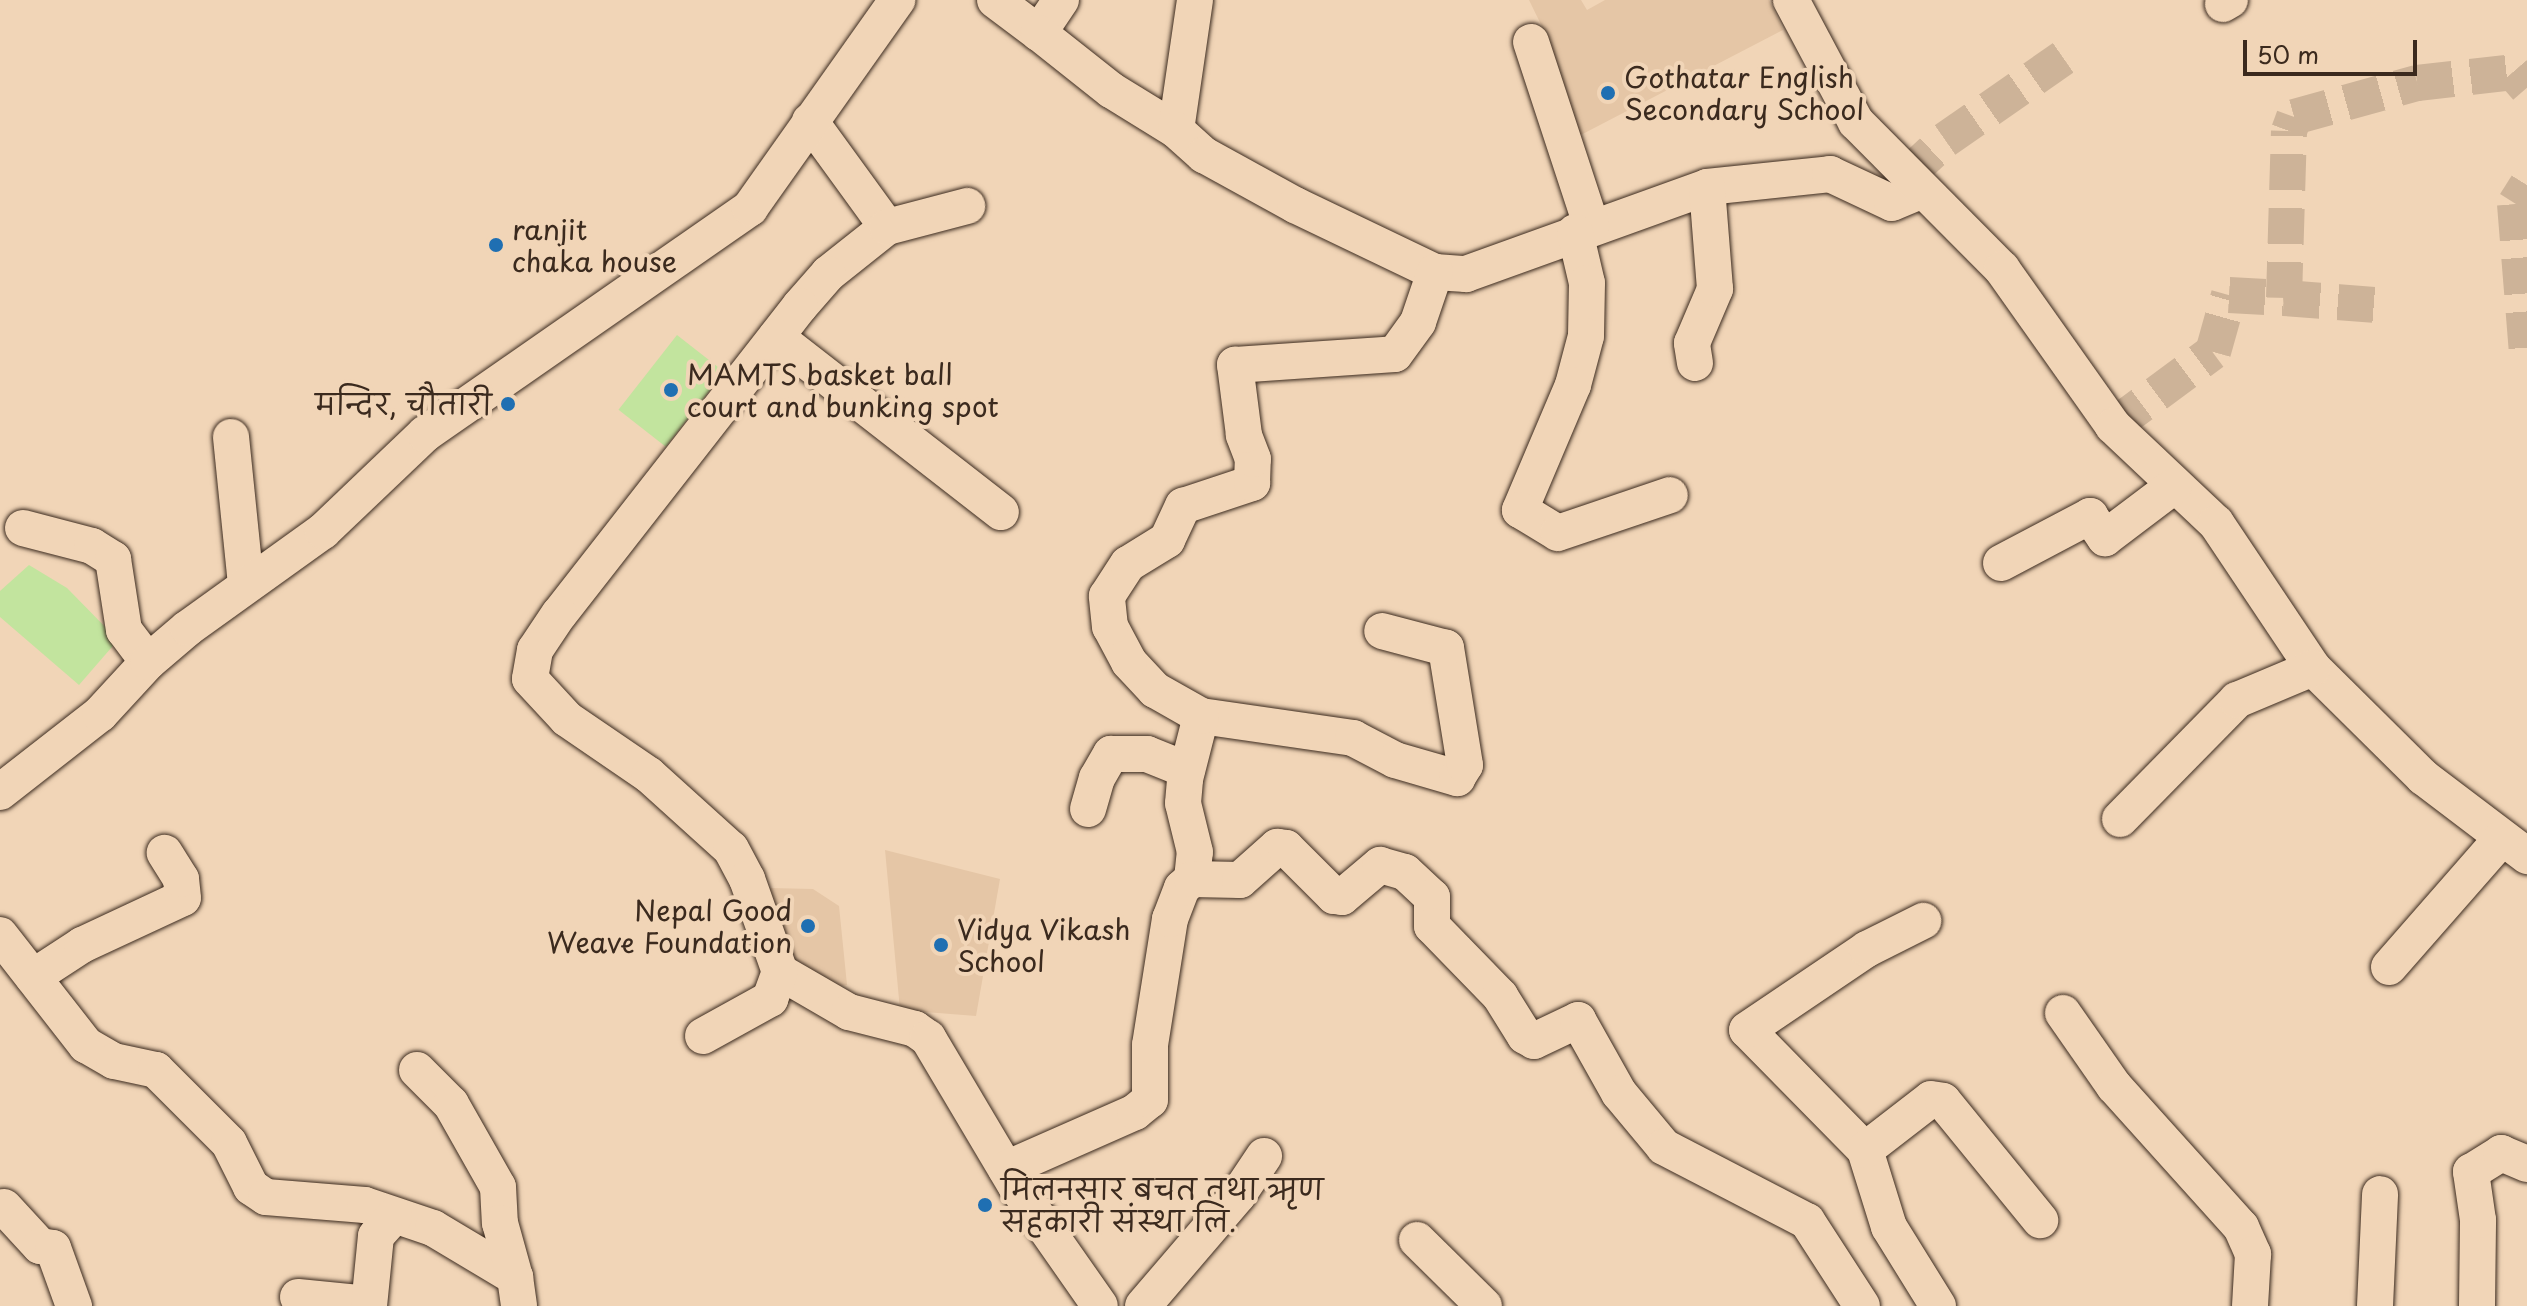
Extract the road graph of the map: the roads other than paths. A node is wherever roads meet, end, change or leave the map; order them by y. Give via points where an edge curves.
1 (897, 0) edge
2 (995, 0) edge
3 (1061, 0) edge
4 (1195, 0) edge
5 (1791, 0) edge
6 (1039, 33) junction
7 (1531, 42) dead end
8 (810, 121) junction
9 (1176, 130) junction
10 (1707, 187) junction
11 (1922, 190) junction
12 (967, 206) dead end
13 (887, 227) junction
14 (1583, 228) junction
15 (1435, 272) junction
16 (776, 337) junction
17 (1695, 363) dead end
18 (231, 437) dead end
19 (2174, 486) junction
20 (1670, 495) dead end
21 (1001, 512) dead end
22 (23, 528) dead end
23 (2001, 563) dead end
24 (246, 584) junction
25 (1382, 631) dead end
26 (148, 662) junction
27 (2313, 668) junction
28 (1201, 716) junction
29 (1187, 770) junction
30 (0, 792) edge
31 (1088, 809) dead end
32 (2120, 819) dead end
33 (2514, 847) edge
34 (165, 853) dead end
35 (1192, 879) junction
36 (1923, 921) dead end
37 (0, 935) edge
38 (2389, 967) dead end
39 (780, 972) junction
40 (33, 977) junction
41 (2063, 1013) dead end
42 (703, 1036) dead end
43 (417, 1070) dead end
44 (1865, 1150) junction
45 (1264, 1156) dead end
46 (2527, 1164) edge
47 (1006, 1169) junction
48 (2380, 1194) dead end
49 (4, 1207) dead end
50 (394, 1216) junction
51 (2040, 1220) dead end
52 (1417, 1240) dead end
53 (517, 1291) edge
54 (298, 1297) dead end
55 (1479, 1304) edge
56 (369, 1305) edge
57 (74, 1306) edge
58 (1100, 1306) edge
59 (1143, 1306) edge
60 (1862, 1306) edge
61 (1938, 1306) edge
62 (2250, 1306) edge
63 (2375, 1306) edge
64 (2477, 1306) edge

1 - 8 street
2 - 6 street
3 - 6 street
4 - 9 street
5 - 11 street via 1856,122
6 - 9 street via 1111,90
7 - 14 street
8 - 13 street
8 - 24 street via 750,208 425,434 323,531
9 - 15 street via 1204,155 1295,205
10 - 11 street via 1830,174 1892,203
10 - 14 street
10 - 17 street via 1715,289 1692,343
11 - 19 street via 2002,269 2097,407
12 - 13 street
13 - 16 street via 828,274
14 - 15 street via 1466,274
14 - 20 street via 1586,336 1573,385 1520,510 1558,533
15 - 28 street via 1418,322 1395,354 1235,365 1244,435 1253,459 1252,483 1183,506 1167,540 1128,564 1107,596 1110,627 1129,662 1155,690
16 - 21 street
16 - 39 street via 559,614 535,650 530,679 567,719 649,775 731,849
18 - 24 street
19 - 23 street via 2105,538 2090,516
19 - 27 street via 2216,523
22 - 26 street via 92,546 113,559 124,630
24 - 26 street
25 - 28 street via 1446,648 1463,774 1457,778 1421,769 1353,738
26 - 30 street via 100,714
27 - 32 street via 2237,700
27 - 33 street via 2423,777
28 - 29 street
29 - 31 street via 1147,754 1111,754
29 - 35 street via 1183,803 1193,826
33 - 38 street
34 - 40 street via 181,879 183,898 96,938
35 - 47 street via 1182,888 1170,919 1150,1045 1150,1100 1135,1112
35 - 60 street via 1240,880 1277,847 1286,848 1334,896 1342,897 1380,865 1405,872 1432,897 1432,926 1500,996 1525,1036 1534,1041 1578,1020 1619,1093 1664,1147 1807,1221
36 - 44 street via 1867,949 1747,1030
37 - 40 street
39 - 42 street via 770,999
39 - 47 street via 849,1012 915,1029 928,1038
40 - 50 street via 86,1045 114,1061 156,1070 191,1100 229,1143 251,1187 266,1197 365,1205
41 - 62 street via 2123,1096 2241,1227 2253,1254
43 - 53 street via 451,1104 498,1187 500,1223
44 - 51 street via 1931,1099 1943,1101
44 - 61 street via 1889,1227
45 - 59 street via 1238,1195
46 - 64 street via 2501,1153 2471,1172 2478,1220
47 - 58 street
48 - 63 street
49 - 57 street via 40,1246 53,1248
50 - 53 street via 433,1228
50 - 56 street via 376,1236
52 - 55 street
54 - 56 street

